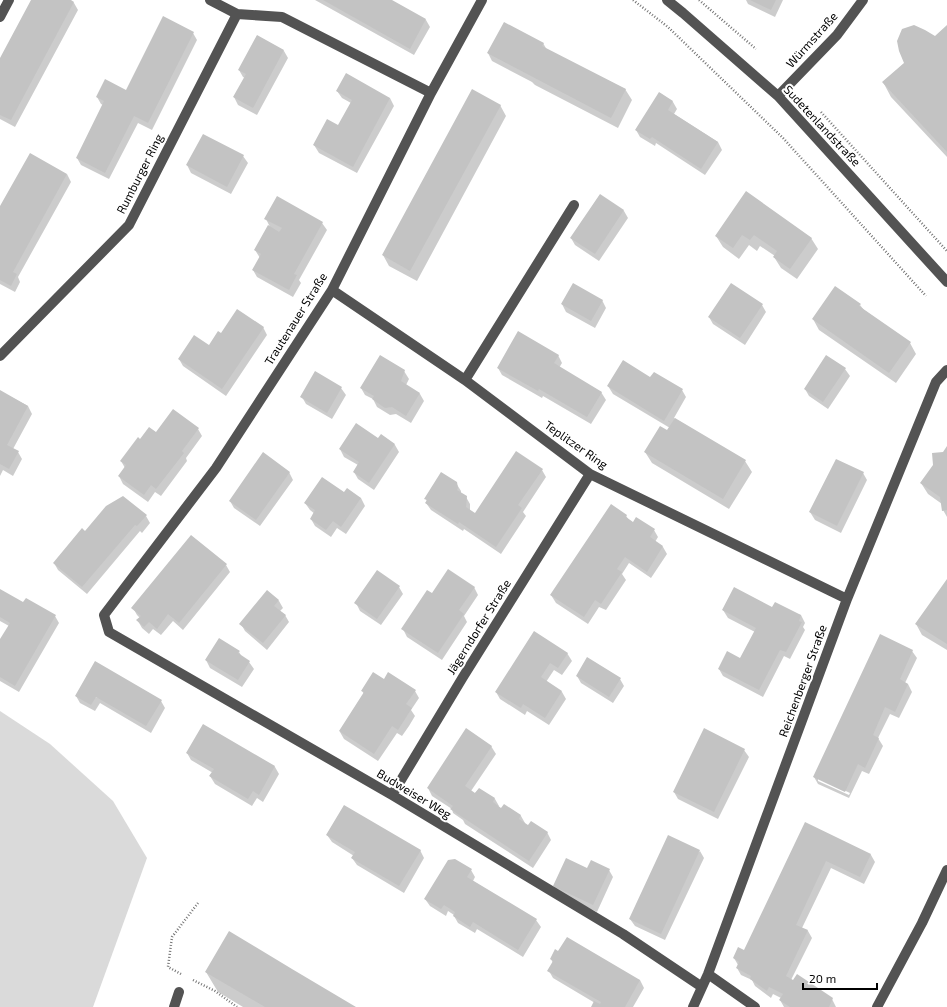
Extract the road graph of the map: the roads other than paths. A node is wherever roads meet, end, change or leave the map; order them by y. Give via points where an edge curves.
1 (9, 0) edge
2 (210, 0) edge
3 (482, 0) edge
4 (667, 0) edge
5 (863, 0) edge
6 (237, 14) junction
7 (0, 17) edge
8 (431, 93) junction
9 (778, 96) junction
10 (574, 205) dead end
11 (947, 282) edge
12 (332, 290) junction
13 (0, 356) edge
14 (947, 370) edge
15 (465, 380) junction
16 (590, 474) junction
17 (847, 599) junction
18 (109, 632) joint
19 (392, 795) junction
20 (947, 870) edge
21 (708, 974) junction
22 (702, 987) junction
23 (179, 992) road end
24 (174, 1007) edge
25 (693, 1007) edge
26 (755, 1007) edge
27 (877, 1007) edge

1 - 7 street
2 - 6 street
3 - 8 street, Trautenauer Straße
4 - 9 street, Sudetenlandstraße
5 - 9 street, Würmstraße via 837,35
6 - 8 street via 282,17
6 - 13 street, Rumburger Ring via 129,225
8 - 12 street, Trautenauer Straße
9 - 11 street, Sudetenlandstraße
10 - 15 street
12 - 15 street, Teplitzer Ring
12 - 18 street, Trautenauer Straße via 216,468 104,615
14 - 17 street, Reichenberger Straße via 936,382
15 - 16 street, Teplitzer Ring
16 - 17 street, Teplitzer Ring
16 - 19 street, Jägerndorfer Straße
17 - 21 street, Reichenberger Straße
18 - 19 street, Budweiser Weg
19 - 22 street, Budweiser Weg via 623,934
20 - 27 street
21 - 22 street, Reichenberger Straße
21 - 26 street
22 - 25 street, Reichenberger Straße
23 - 24 street

